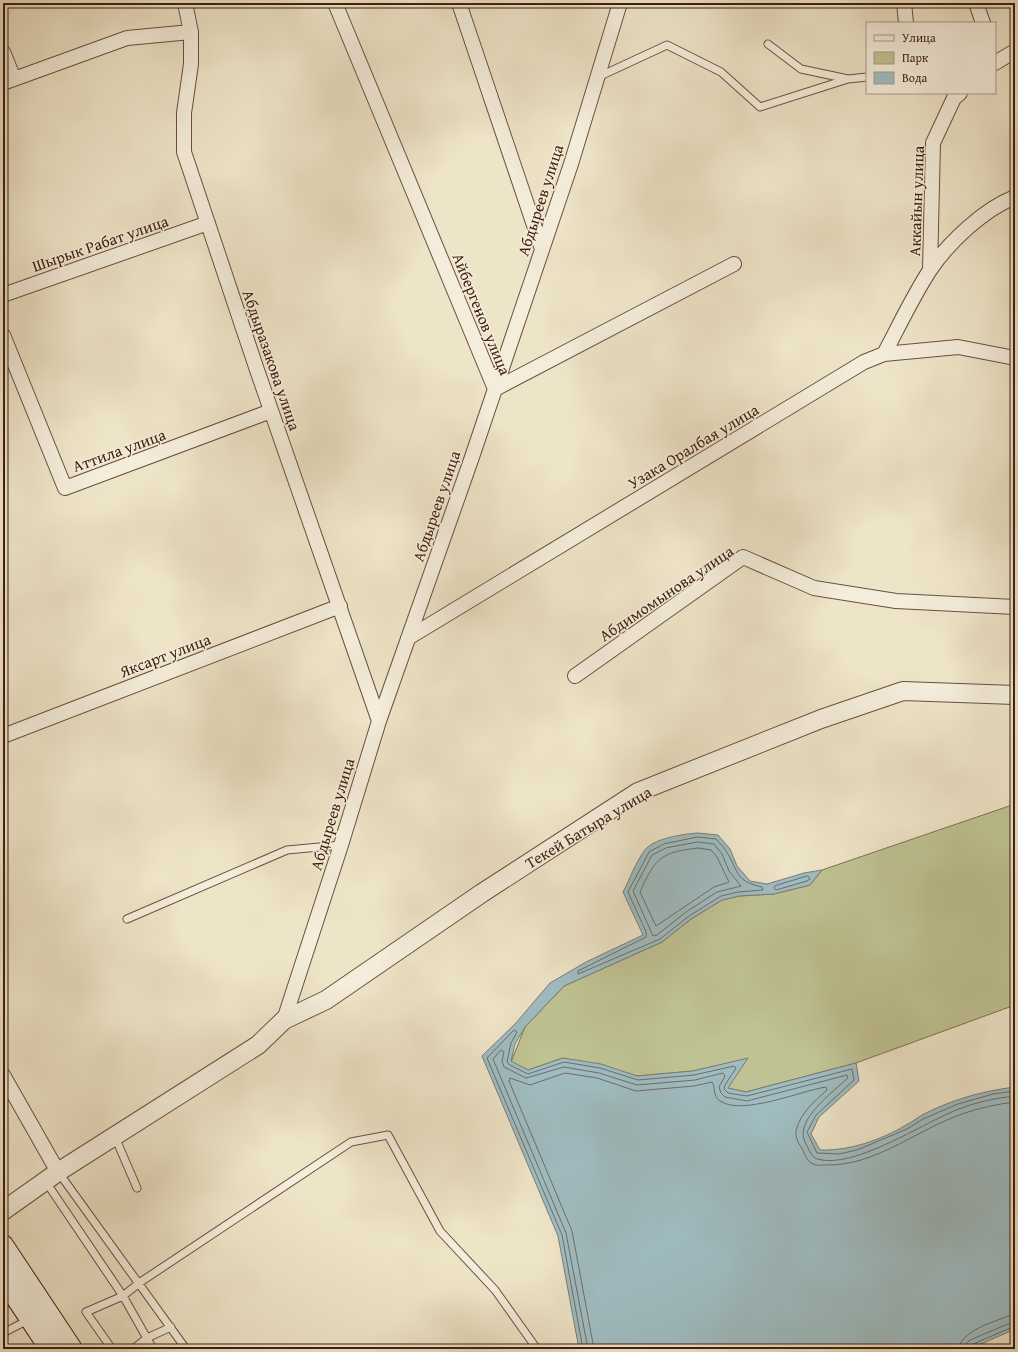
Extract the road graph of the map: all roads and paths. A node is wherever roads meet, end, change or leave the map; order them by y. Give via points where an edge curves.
1 (184, 3) edge
2 (335, 3) edge
3 (459, 3) edge
4 (620, 3) edge
5 (904, 3) edge
6 (976, 3) edge
7 (906, 22) edge
8 (983, 22) edge
9 (191, 32) junction
10 (768, 44) dead end
11 (1015, 51) edge
12 (3, 52) edge
13 (996, 60) edge
14 (597, 77) junction
15 (866, 77) edge
16 (848, 79) junction
17 (8, 81) edge
18 (959, 94) edge
19 (1015, 197) edge
20 (208, 223) junction
21 (542, 249) junction
22 (734, 264) dead end
23 (930, 269) junction
24 (3, 295) edge
25 (3, 335) edge
26 (884, 354) junction
27 (1015, 358) edge
28 (495, 389) junction
29 (271, 411) junction
30 (340, 606) junction
31 (1015, 607) edge
32 (408, 638) junction
33 (575, 676) dead end
34 (1015, 695) edge
35 (379, 721) junction
36 (3, 736) edge
37 (341, 845) junction
38 (127, 919) dead end
39 (284, 1020) junction
40 (3, 1075) edge
41 (115, 1137) junction
42 (52, 1177) junction
43 (138, 1188) dead end
44 (3, 1211) edge
45 (3, 1245) edge
46 (3, 1278) edge
47 (139, 1283) junction
48 (123, 1296) junction
49 (30, 1319) junction
50 (171, 1327) junction
51 (3, 1334) edge
52 (147, 1338) junction
53 (50, 1349) edge
54 (72, 1349) edge
55 (112, 1349) edge
56 (133, 1349) edge
57 (153, 1349) edge
58 (186, 1349) edge
59 (537, 1349) edge

1 - 9 street, Абдыразакова улица
2 - 28 street, Айбергенов улица
3 - 21 street
4 - 14 street, Абдыреев улица
5 - 7 street
6 - 8 street
9 - 17 street via 127,38
9 - 20 street, Абдыразакова улица via 191,64 184,113 184,152
10 - 16 lane via 801,69
11 - 13 street
12 - 17 street
14 - 16 lane via 667,45 721,72 760,107
14 - 21 street, Абдыреев улица
15 - 16 lane
18 - 23 street, Аккайын улица via 954,98 933,143
19 - 23 street via 1002,202 966,228
20 - 24 street, Шырык Рабат улица
20 - 29 street, Абдыразакова улица
21 - 28 street, Абдыреев улица
22 - 28 street, Айбергенов улица
23 - 26 street
25 - 29 street, Аттила улица via 65,488
26 - 27 street, Узака Оралбая улица via 958,347
26 - 32 street, Узака Оралбая улица via 864,362
28 - 32 street, Абдыреев улица
29 - 30 street, Абдыразакова улица
30 - 35 street, Абдыразакова улица
30 - 36 street, Яксарт улица
31 - 33 street, Абдимомынова улица via 896,601 814,588 743,557
32 - 35 street, Абдыреев улица
34 - 39 street, Текей Батыра улица via 903,691 821,718 638,792 482,893 326,1000
35 - 37 street, Абдыреев улица
37 - 38 lane via 287,850
37 - 39 street, Абдыреев улица
39 - 41 street, Текей Батыра улица via 258,1045
40 - 42 street
41 - 42 street, Текей Батыра улица
41 - 43 lane
42 - 44 street, Текей Батыра улица
42 - 47 lane
42 - 48 lane
45 - 54 main road
46 - 49 main road
47 - 48 lane
47 - 50 lane
47 - 59 lane via 351,1142 388,1135 440,1231 495,1290
48 - 52 lane
48 - 55 lane via 86,1312
49 - 51 lane
49 - 53 main road
50 - 52 lane
50 - 58 lane
52 - 56 lane
52 - 57 lane

